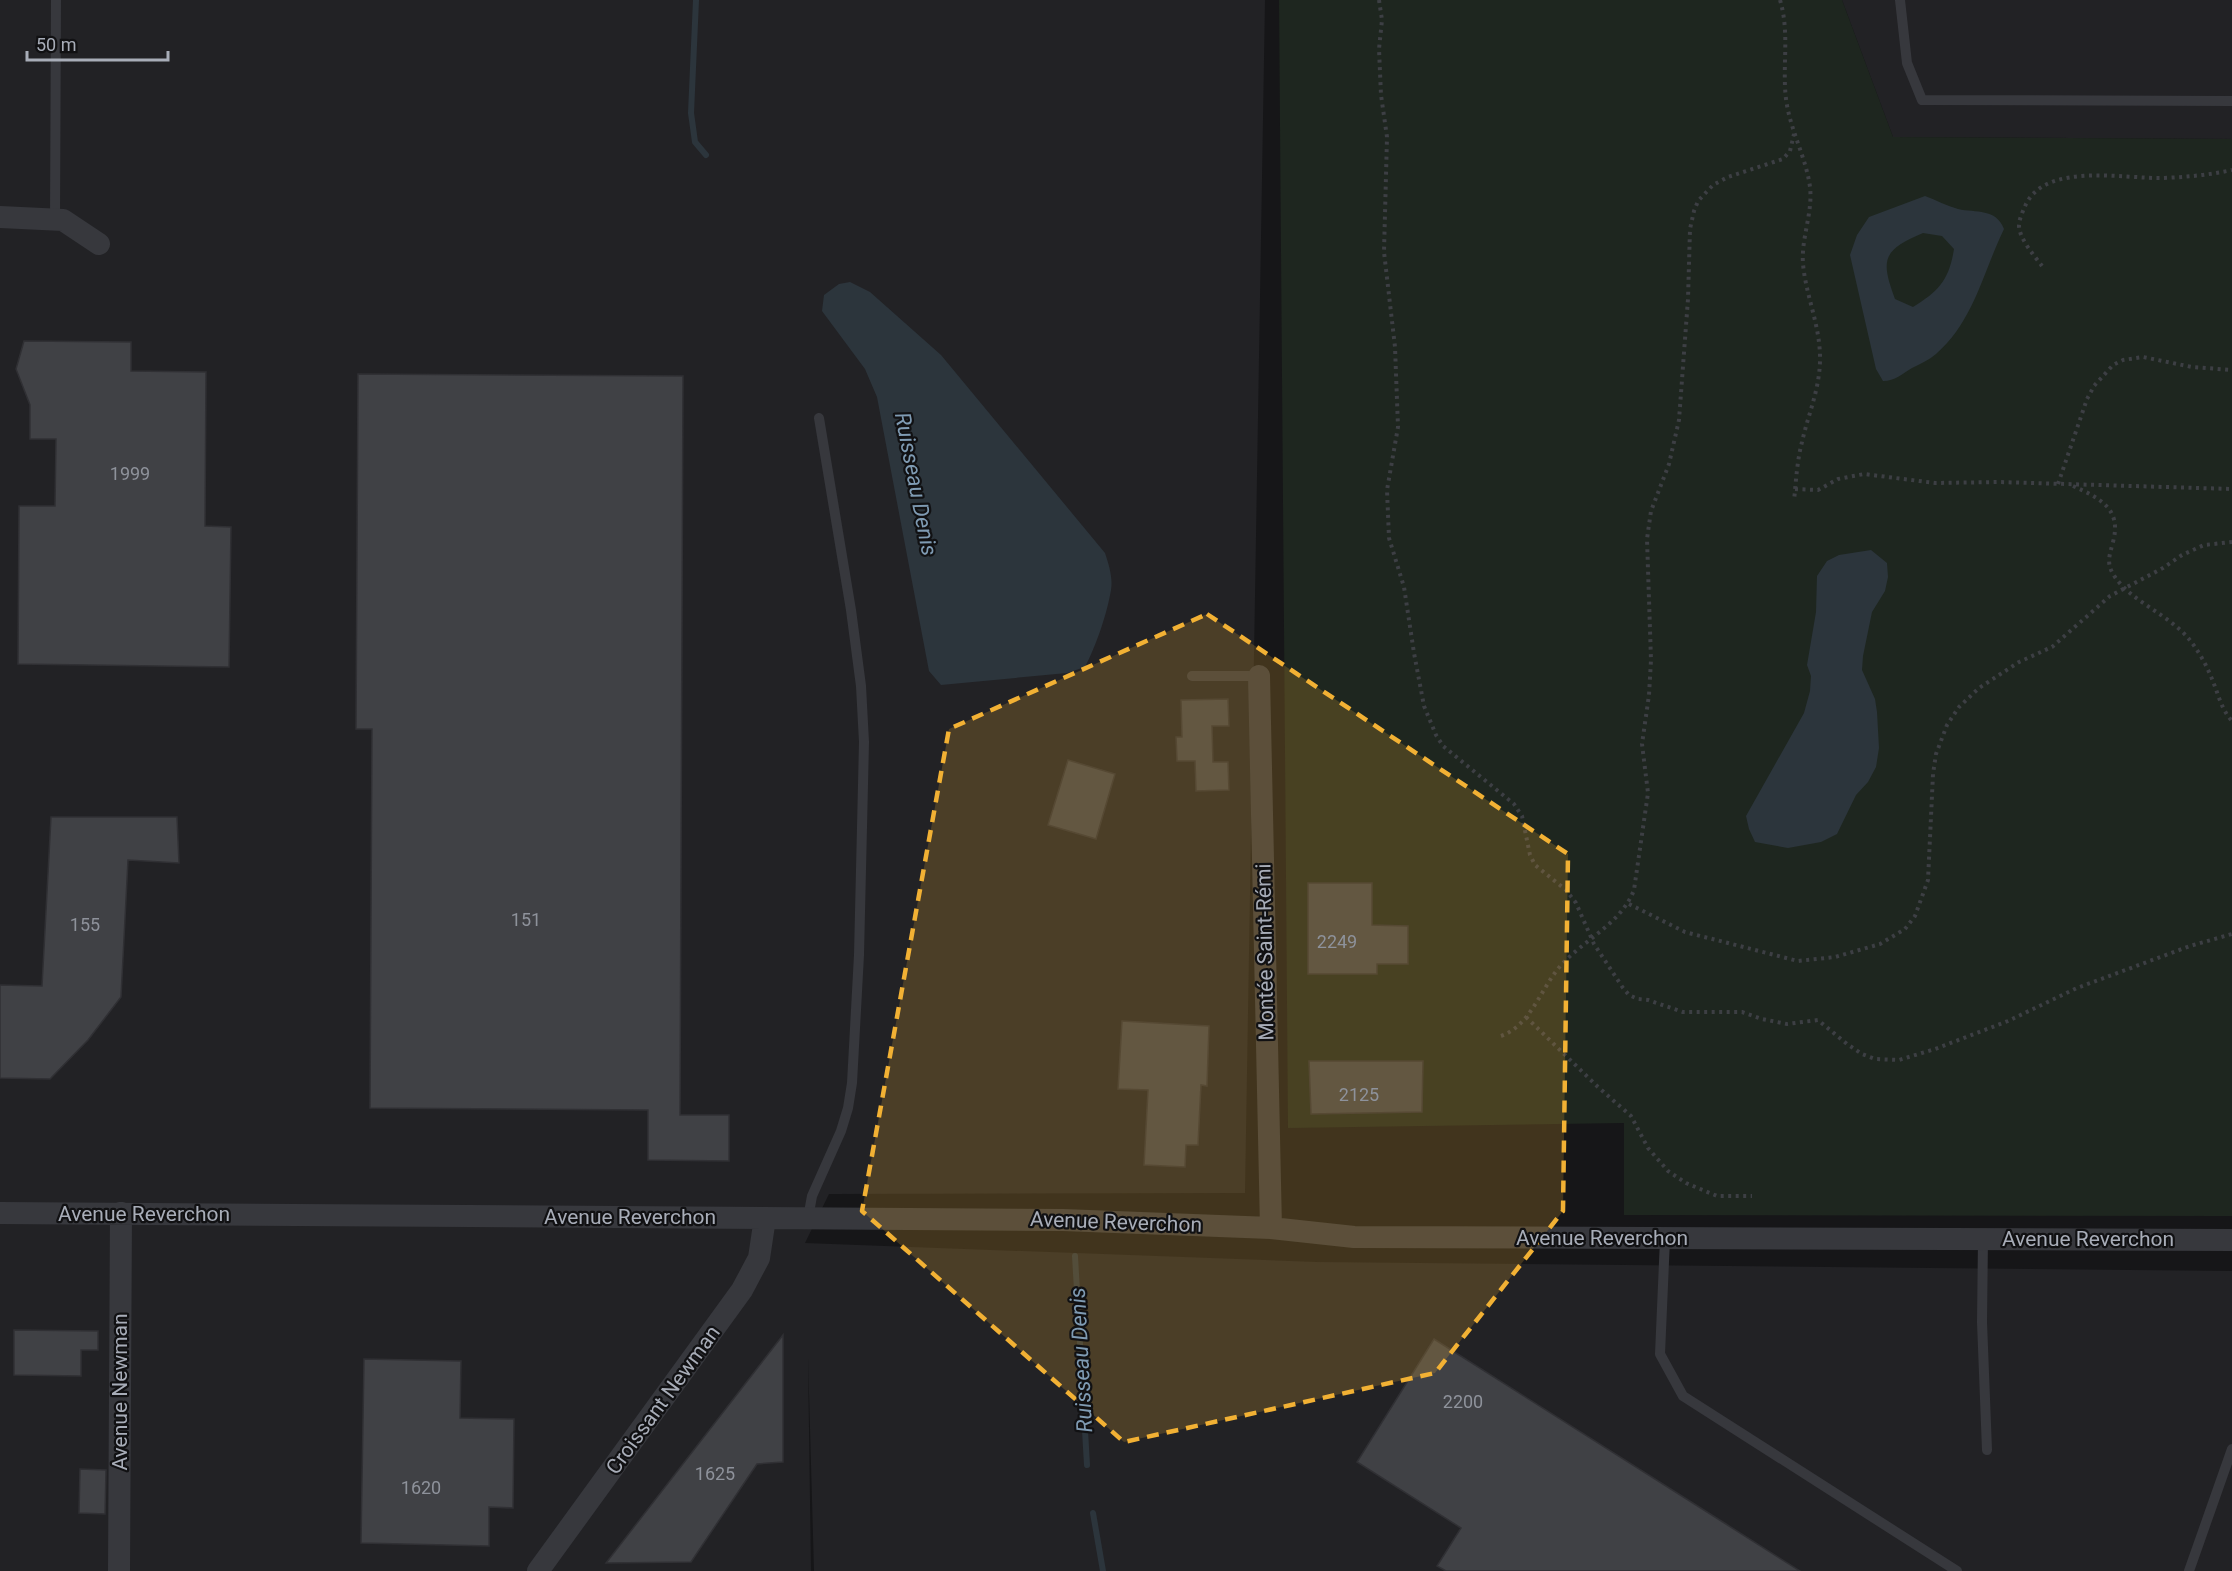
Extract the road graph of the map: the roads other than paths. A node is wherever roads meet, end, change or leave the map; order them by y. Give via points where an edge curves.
1 (56, 0) edge
2 (1900, 0) edge
3 (2232, 101) edge
4 (0, 217) edge
5 (55, 218) junction
6 (99, 244) dead end
7 (819, 418) dead end
8 (1192, 676) dead end
9 (1258, 676) joint
10 (0, 1213) edge
11 (121, 1213) junction
12 (765, 1218) junction
13 (808, 1218) junction
14 (1271, 1228) junction
15 (1665, 1239) junction
16 (1983, 1239) junction
17 (2232, 1240) edge
18 (2232, 1449) edge
19 (1987, 1450) dead end
20 (119, 1571) edge
21 (538, 1571) edge
22 (1957, 1571) edge
23 (2189, 1571) edge

1 - 5 lane
2 - 3 lane via 1907,63 1922,100
4 - 5 street
5 - 6 street
7 - 13 lane via 851,610 864,742 852,1083 846,1116 812,1196
8 - 9 lane
9 - 14 street, Montée Saint-Rémi
10 - 11 street, Avenue Reverchon
11 - 12 street, Avenue Reverchon
11 - 20 street, Avenue Newman
12 - 13 street, Avenue Reverchon
12 - 21 street, Croissant Newman via 759,1258 742,1290
13 - 14 street, Avenue Reverchon via 1064,1220
14 - 15 street, Avenue Reverchon via 1354,1236
15 - 16 street, Avenue Reverchon
15 - 22 lane via 1660,1354 1683,1396
16 - 17 street, Avenue Reverchon
16 - 19 lane
18 - 23 lane

